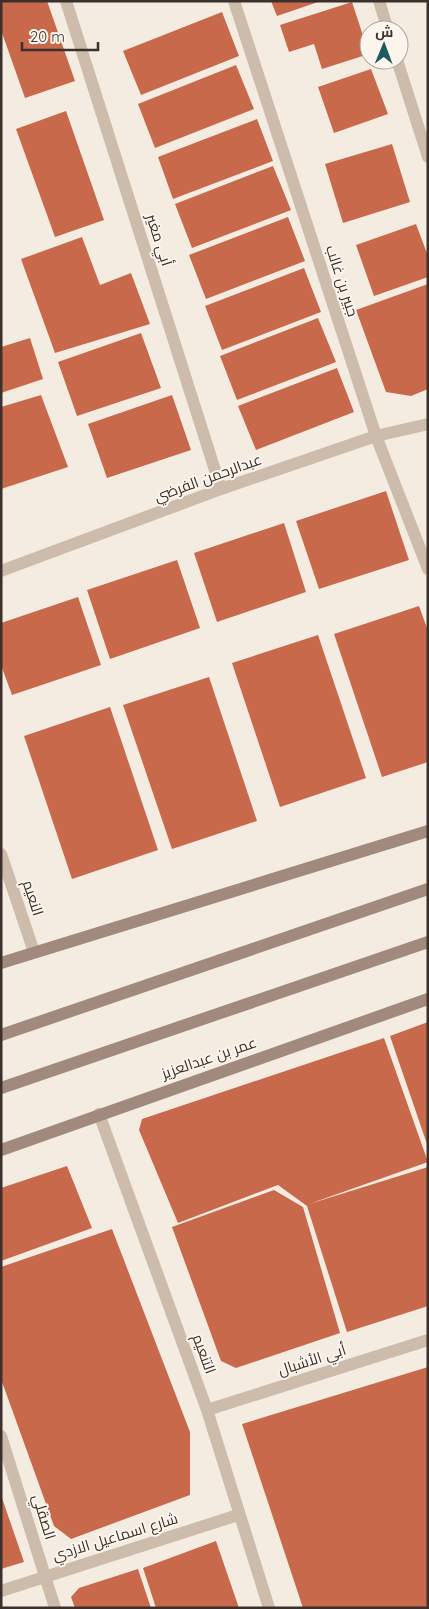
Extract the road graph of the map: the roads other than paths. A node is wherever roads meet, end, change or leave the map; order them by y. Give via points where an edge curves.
1 (66, 1) edge
2 (234, 1) edge
3 (379, 1) edge
4 (385, 20) edge
5 (400, 70) edge
6 (428, 157) edge
7 (428, 424) edge
8 (376, 436) junction
9 (221, 489) junction
10 (428, 569) edge
11 (1, 571) edge
12 (428, 830) edge
13 (1, 854) edge
14 (428, 889) edge
15 (428, 942) edge
16 (34, 952) junction
17 (1, 963) edge
18 (428, 999) edge
19 (1, 1035) edge
20 (1, 1088) edge
21 (99, 1114) junction
22 (1, 1150) edge
23 (428, 1340) edge
24 (207, 1410) junction
25 (1, 1436) edge
26 (238, 1515) junction
27 (45, 1576) junction
28 (1, 1591) edge
29 (56, 1608) edge
30 (269, 1608) edge

1 - 9 street, أبي مغير
2 - 8 street, جبير بن غالب
3 - 4 street
5 - 6 street
7 - 8 street, عبدالرحمن الفرضي
8 - 9 street, عبدالرحمن الفرضي
8 - 10 street, جبير بن غالب
9 - 11 street, عبدالرحمن الفرضي
12 - 16 street
13 - 16 street, النعيم
14 - 19 street
15 - 20 street
16 - 17 street
18 - 21 street, عمر بن عبدالعزيز
21 - 22 street, عمر بن عبدالعزيز
21 - 24 street, التنعيم
23 - 24 street, أبي الأشبال
24 - 26 street, التنعيم
25 - 27 street, الصقلي
26 - 27 street, شارع اسماعيل الازدي
26 - 30 street, التنعيم
27 - 28 street, شارع اسماعيل الازدي
27 - 29 street, الصقلي

